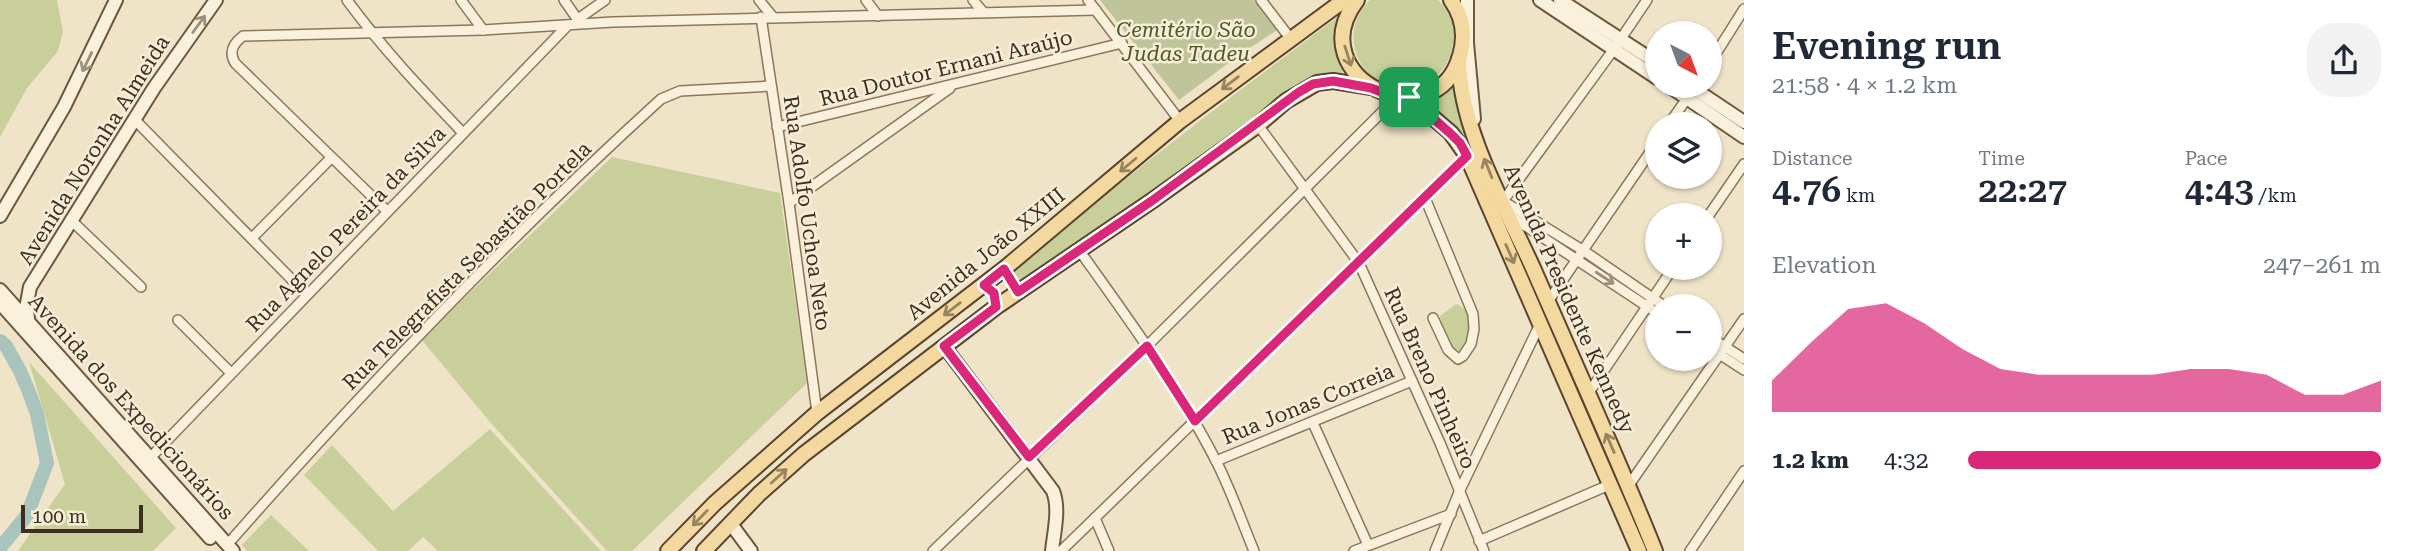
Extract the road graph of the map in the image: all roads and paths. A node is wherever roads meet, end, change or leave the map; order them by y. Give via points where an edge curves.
1 (116, 0) edge
2 (347, 0) edge
3 (461, 0) edge
4 (564, 0) edge
5 (605, 0) edge
6 (759, 0) edge
7 (866, 0) edge
8 (973, 0) edge
9 (1088, 0) edge
10 (1261, 0) edge
11 (1357, 0) edge
12 (1451, 0) edge
13 (1457, 0) edge
14 (1467, 0) edge
15 (1540, 0) edge
16 (1560, 0) edge
17 (1647, 0) edge
18 (212, 1) edge
19 (1342, 1) edge
20 (1744, 9) edge
21 (1096, 10) junction
22 (983, 12) junction
23 (1460, 15) junction
24 (878, 16) junction
25 (761, 17) junction
26 (774, 17) junction
27 (579, 22) junction
28 (568, 25) junction
29 (483, 30) junction
30 (372, 34) junction
31 (1290, 38) junction
32 (1122, 43) junction
33 (1618, 44) junction
34 (1722, 44) edge
35 (1645, 57) edge
36 (1459, 59) junction
37 (1645, 68) edge
38 (954, 85) junction
39 (771, 86) junction
40 (1371, 88) junction
41 (1409, 97) junction
42 (1702, 98) edge
43 (1706, 98) edge
44 (1393, 101) junction
45 (1433, 117) junction
46 (135, 120) junction
47 (1180, 121) junction
48 (1744, 122) edge
49 (1258, 124) junction
50 (778, 127) junction
51 (463, 133) junction
52 (1744, 137) edge
53 (1477, 140) junction
54 (1467, 156) junction
55 (331, 158) junction
56 (1645, 160) edge
57 (1744, 164) edge
58 (1305, 189) junction
59 (1424, 198) junction
60 (789, 203) junction
61 (1717, 203) edge
62 (1505, 207) junction
63 (387, 211) junction
64 (0, 216) edge
65 (72, 220) junction
66 (252, 238) junction
67 (1079, 250) junction
68 (1584, 251) junction
69 (1577, 260) junction
70 (1359, 263) junction
71 (1004, 269) junction
72 (984, 285) junction
73 (30, 287) junction
74 (141, 287) dead end
75 (1018, 292) junction
76 (306, 294) junction
77 (2, 297) edge
78 (1645, 298) edge
79 (1645, 299) edge
80 (1547, 303) junction
81 (996, 307) junction
82 (1645, 309) edge
83 (28, 318) junction
84 (1433, 318) dead end
85 (1744, 319) edge
86 (178, 320) dead end
87 (1540, 323) junction
88 (944, 346) junction
89 (1147, 346) junction
90 (1723, 351) junction
91 (1744, 359) edge
92 (1744, 370) edge
93 (232, 373) junction
94 (1412, 381) junction
95 (1587, 394) junction
96 (817, 413) junction
97 (1195, 421) junction
98 (1313, 423) junction
99 (1029, 457) junction
100 (150, 458) junction
101 (1216, 461) junction
102 (1744, 471) edge
103 (1609, 485) junction
104 (1629, 485) junction
105 (1460, 490) junction
106 (1451, 514) junction
107 (1095, 518) junction
108 (731, 524) junction
109 (1479, 541) junction
110 (1368, 545) junction
111 (227, 549) edge
112 (668, 551) edge
113 (704, 551) edge
114 (751, 551) edge
115 (933, 551) edge
116 (1052, 551) edge
117 (1061, 551) edge
118 (1109, 551) edge
119 (1254, 551) edge
120 (1354, 551) edge
121 (1435, 551) edge
122 (1484, 551) edge
123 (1639, 551) edge
124 (1655, 551) edge
125 (1690, 551) edge

1 -> 64 main road via 64,107
2 - 30 street
3 - 29 street
4 - 27 street
5 - 27 street
6 - 26 street
7 - 24 street
8 - 22 street
9 - 21 street
10 - 31 street
11 -> 40 main road via 1345,25 1345,49 1354,71
12 - 23 main road
13 - 23 main road
14 - 53 main road via 1469,81
15 - 33 main road
16 - 33 main road
17 - 33 street
46 -> 18 main road, Avenida Noronha Almeida
19 - 31 main road, Avenida João XXIII
20 - 34 street
21 - 22 street
21 - 32 street
22 - 24 street
23 - 36 main road, Avenida Presidente Kennedy via 1463,45
24 - 26 street
25 - 26 street
25 - 27 street
25 - 39 street, Rua Adolfo Uchoa Neto
27 - 28 street
28 - 29 street
28 - 51 street, Rua Agnelo Pereira da Silva
29 - 30 street
30 - 51 street
30 - 55 street via 243,36 232,48 232,58 240,68
31 -> 47 main road, Avenida João XXIII
32 - 38 street, Rua Doutor Ernani Araújo
32 - 47 street
33 - 35 main road
33 - 37 main road
33 - 62 street
36 - 41 main road via 1440,85
36 - 53 main road, Avenida Presidente Kennedy via 1461,89
38 - 50 street, Rua Doutor Ernani Araújo
38 - 60 street
39 - 50 street, Rua Adolfo Uchoa Neto
39 - 111 street, Rua Telegrafista Sebastião Portela via 680,91 661,99 431,321
40 - 41 main road
40 - 49 main road via 1317,83
41 - 45 main road, Avenida Presidente Kennedy
42 - 52 main road
43 - 48 main road
44 - 45 main road
44 - 49 main road via 1324,90
44 - 58 street
45 - 54 main road, Avenida Presidente Kennedy
46 - 65 main road, Avenida Noronha Almeida
46 - 66 street
47 -> 71 main road, Avenida João XXIII
49 - 58 street, Rua Breno Pinheiro
49 - 67 main road
50 - 60 street, Rua Adolfo Uchoa Neto
51 - 63 street, Rua Agnelo Pereira da Silva
62 -> 53 main road, Avenida Presidente Kennedy
54 - 59 street
54 -> 87 main road, Avenida Presidente Kennedy
55 - 63 street
55 - 66 street
56 - 68 street
57 - 61 street
58 - 70 street, Rua Breno Pinheiro
58 - 89 street
59 - 70 street
59 - 84 street via 1473,314 1474,337 1463,356 1458,359 1449,352
60 - 96 street, Rua Adolfo Uchoa Neto
62 - 68 street
62 - 69 street
62 - 80 main road, Avenida Presidente Kennedy
63 - 76 street, Rua Agnelo Pereira da Silva
65 - 73 main road, Avenida Noronha Almeida
65 - 74 street
66 - 76 street
67 - 75 main road
67 - 89 street
68 - 69 street
68 - 78 street
69 -> 79 street
69 - 80 street
70 - 94 street, Rua Breno Pinheiro
70 - 97 street
71 - 72 main road, Avenida João XXIII
71 - 75 main road
72 - 81 main road via 994,293
72 -> 96 main road, Avenida João XXIII
73 - 77 main road
73 - 83 main road
75 - 81 main road
76 - 93 street, Rua Agnelo Pereira da Silva
77 - 83 main road, Avenida dos Expedicionários
77 - 111 main road, Avenida dos Expedicionários
80 - 95 main road, Avenida Presidente Kennedy
81 - 88 main road
82 - 95 street
83 - 100 main road, Avenida dos Expedicionários
85 - 90 street
86 - 93 street
87 - 103 main road, Avenida Presidente Kennedy
87 - 105 street
88 - 99 main road
108 -> 88 main road via 804,454
89 - 97 street
89 - 99 street
90 - 91 street
90 - 92 street
90 - 104 street
93 - 100 street, Rua Agnelo Pereira da Silva
94 - 98 street, Rua Jonas Correia
94 - 105 street, Rua Breno Pinheiro
104 -> 95 main road, Avenida Presidente Kennedy
96 -> 112 main road, Avenida João XXIII
97 - 101 street
97 - 107 street
98 - 101 street, Rua Jonas Correia
98 - 110 street
99 - 115 street
99 - 116 main road via 1055,495
100 - 111 main road, Avenida dos Expedicionários
101 - 119 street
102 - 125 street
103 - 109 street
103 - 123 main road, Avenida Presidente Kennedy
104 - 124 main road, Avenida Presidente Kennedy
105 - 106 street
105 - 109 street, Rua Breno Pinheiro
106 - 110 street
106 - 121 street
107 - 117 street
107 - 118 street
108 - 113 main road
108 - 114 main road
109 - 122 street, Rua Breno Pinheiro
110 - 120 street

